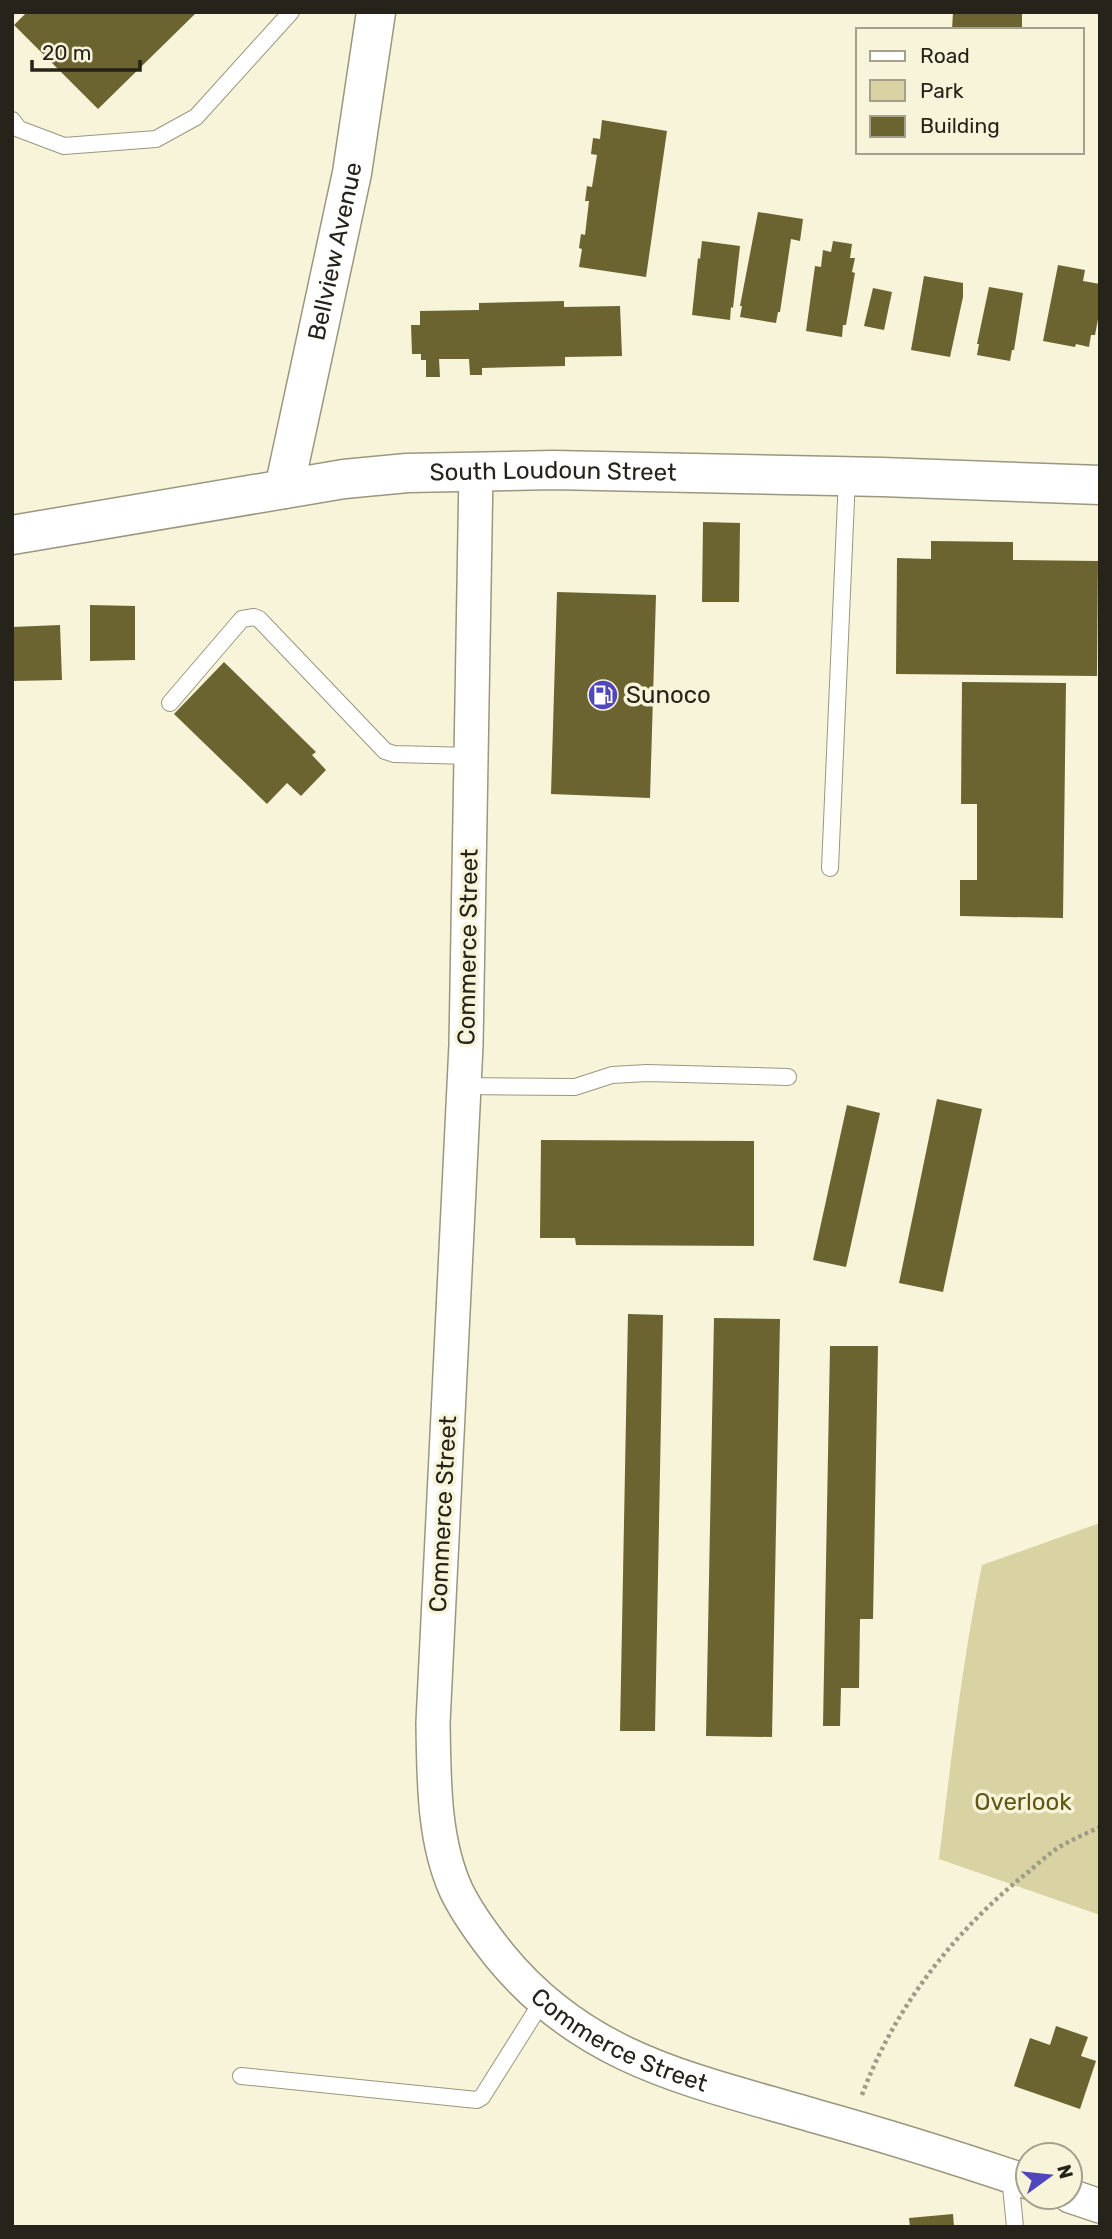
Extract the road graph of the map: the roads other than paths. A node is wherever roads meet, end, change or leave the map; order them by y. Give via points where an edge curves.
1 (291, 12) edge
2 (376, 12) edge
3 (12, 120) edge
4 (476, 472) junction
5 (847, 477) junction
6 (1100, 485) edge
7 (284, 489) junction
8 (12, 535) edge
9 (170, 702) dead end
10 (471, 756) junction
11 (830, 869) dead end
12 (788, 1077) dead end
13 (464, 1086) junction
14 (543, 2000) junction
15 (241, 2077) dead end
16 (1014, 2177) edge

1 - 3 lane via 196,117 156,139 64,146 19,129
2 - 7 street, Bellview Avenue via 352,173
4 - 5 street, South Loudoun Street
4 - 7 street, South Loudoun Street via 407,473
4 - 10 street, Commerce Street
5 - 6 street, South Loudoun Street
5 - 11 lane
7 - 8 street, South Loudoun Street
9 - 10 lane via 242,619 254,617 385,751
10 - 13 street, Commerce Street
12 - 13 lane via 647,1073 612,1075 570,1087
13 - 14 street, Commerce Street via 433,1723 434,1793 456,1891 486,1938
14 - 15 lane via 477,2100
14 - 16 street, Commerce Street via 603,2044 665,2072

